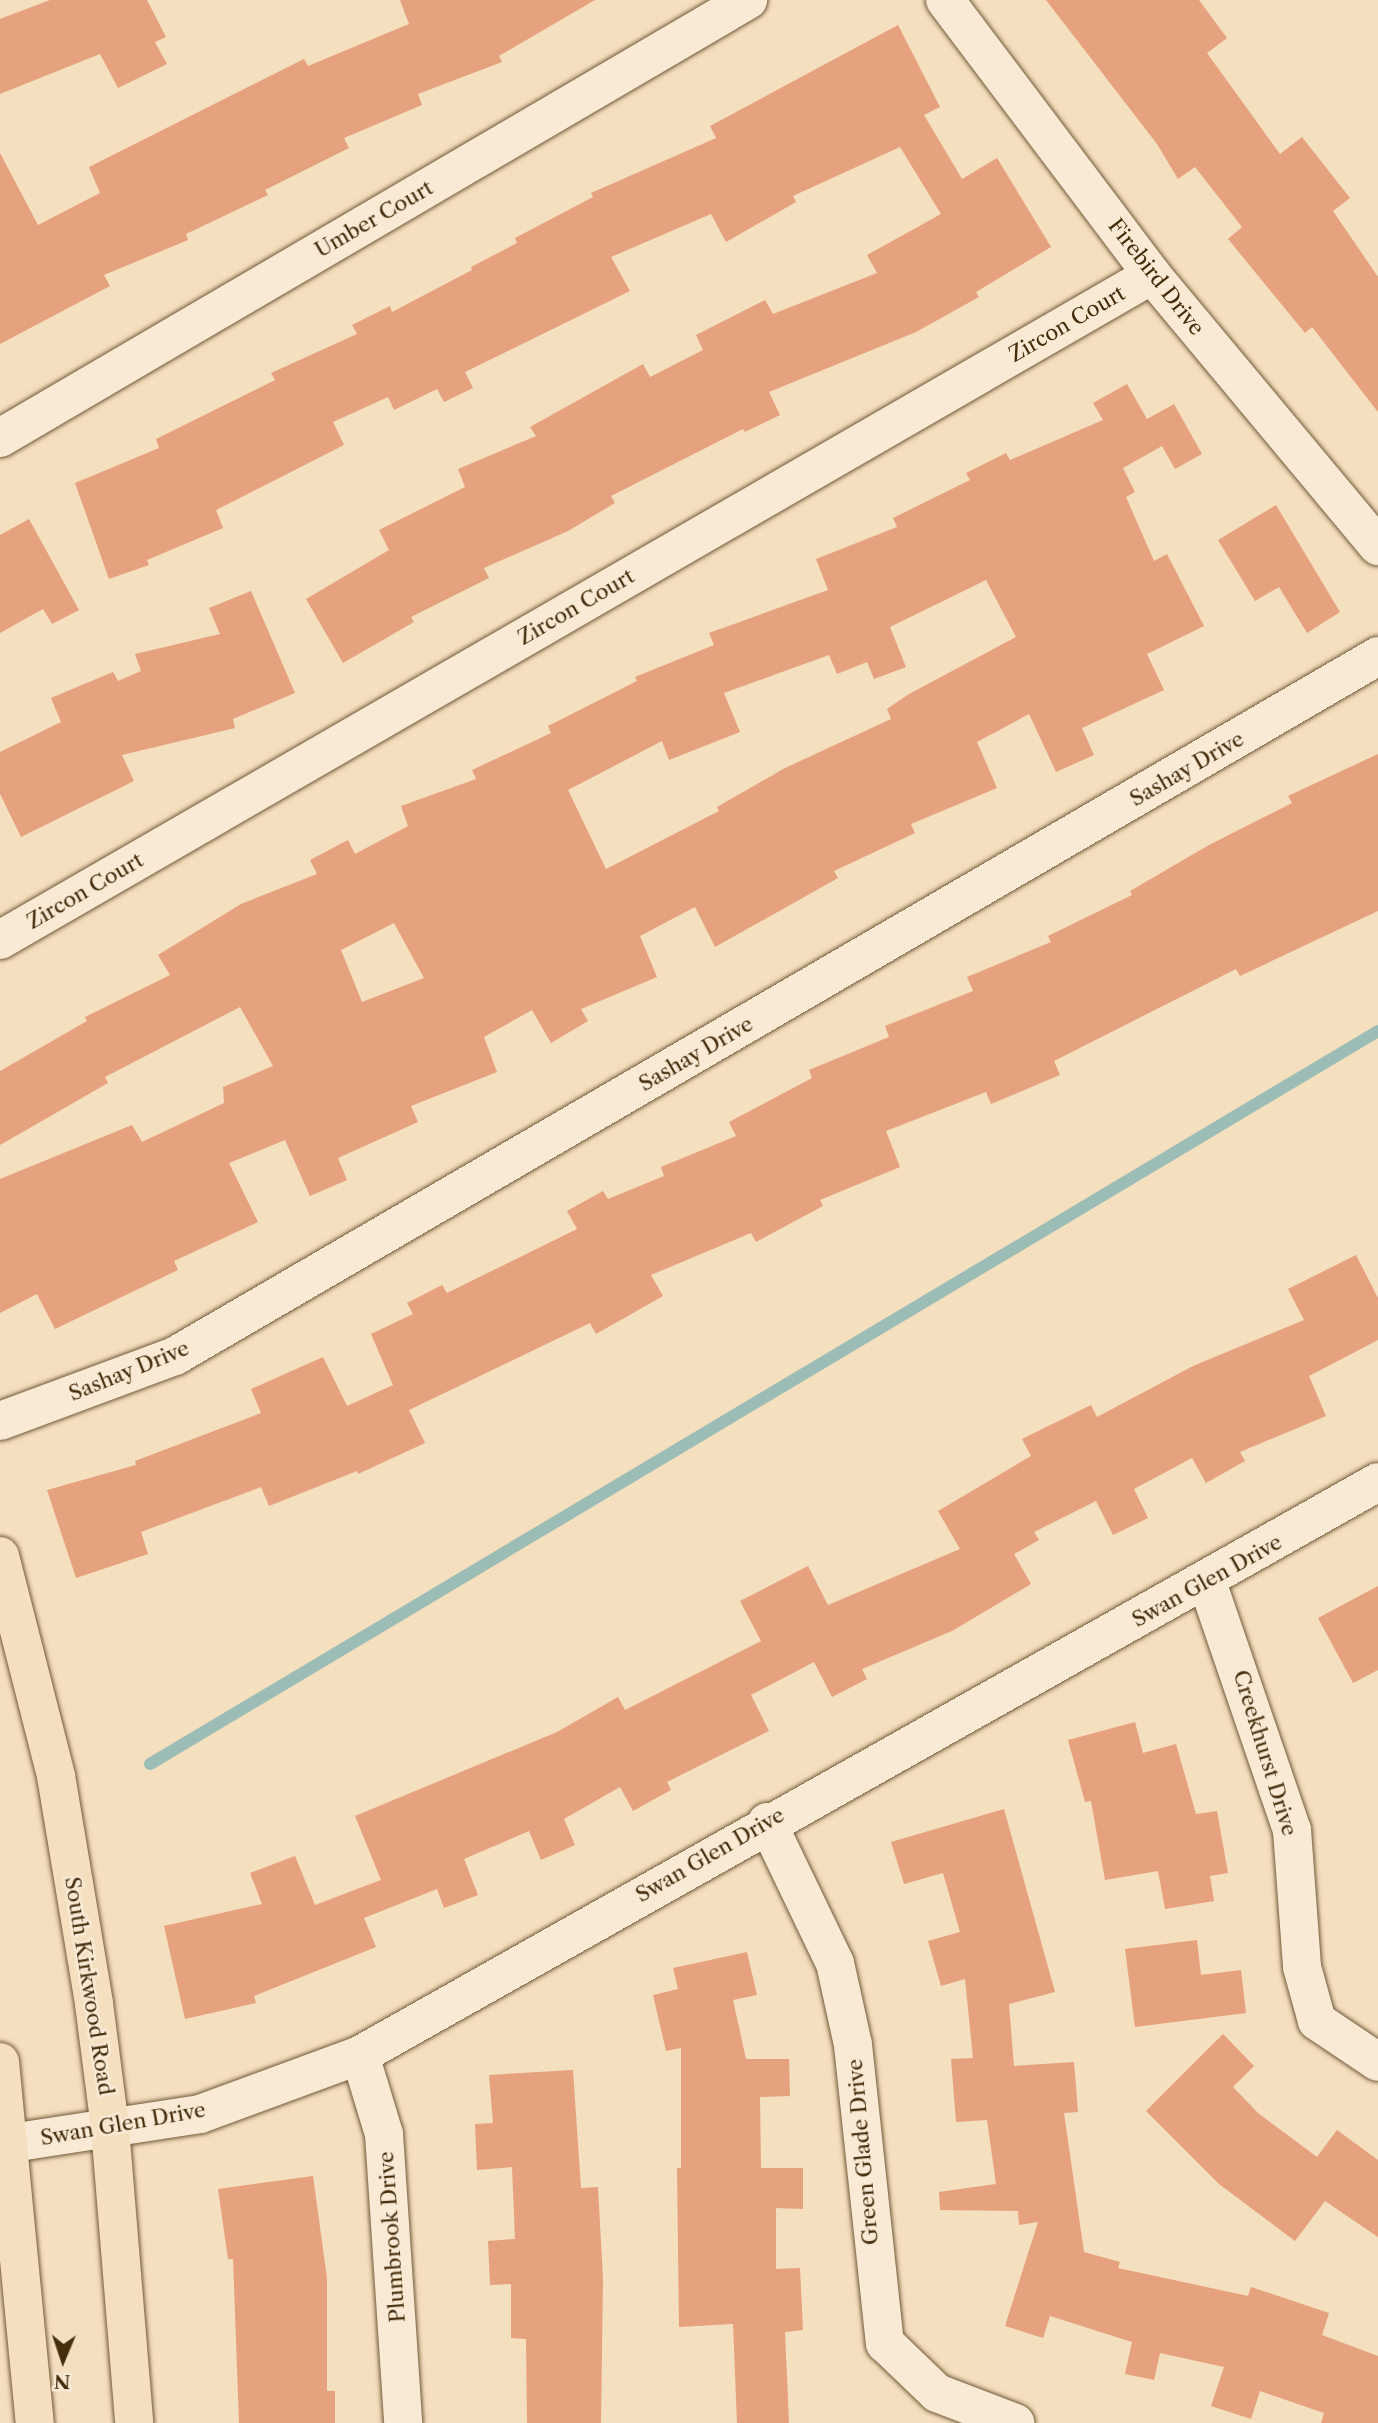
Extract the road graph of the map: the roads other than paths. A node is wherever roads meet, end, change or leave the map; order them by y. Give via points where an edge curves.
1 (748, 0) edge
2 (945, 0) edge
3 (1152, 275) junction
4 (0, 438) edge
5 (1378, 546) edge
6 (1378, 656) edge
7 (0, 940) edge
8 (0, 1421) edge
9 (1378, 1482) edge
10 (0, 1556) edge
11 (1207, 1582) junction
12 (767, 1822) junction
13 (360, 2055) junction
14 (0, 2062) edge
15 (1378, 2062) edge
16 (110, 2128) junction
17 (11, 2143) junction
18 (35, 2423) edge
19 (134, 2423) edge
20 (403, 2423) edge
21 (1015, 2423) edge

1 - 4 street, Umber Court
2 - 3 street, Firebird Drive
3 - 5 street, Firebird Drive
3 - 7 street, Zircon Court
6 - 8 street, Sashay Drive via 175,1356
9 - 11 street, Swan Glen Drive
10 - 16 main road, South Kirkwood Road via 55,1776
11 - 12 street, Swan Glen Drive
11 - 15 street, Creekhurst Drive via 1292,1830 1302,1967 1317,2021
12 - 13 street, Swan Glen Drive
12 - 21 street, Green Glade Drive via 835,1963 853,2045 885,2343 937,2393
13 - 16 street, Swan Glen Drive via 200,2114
13 - 20 street, Plumbrook Drive via 384,2134
14 - 17 main road
16 - 17 street, Swan Glen Drive
16 - 19 main road, South Kirkwood Road
17 - 18 main road

